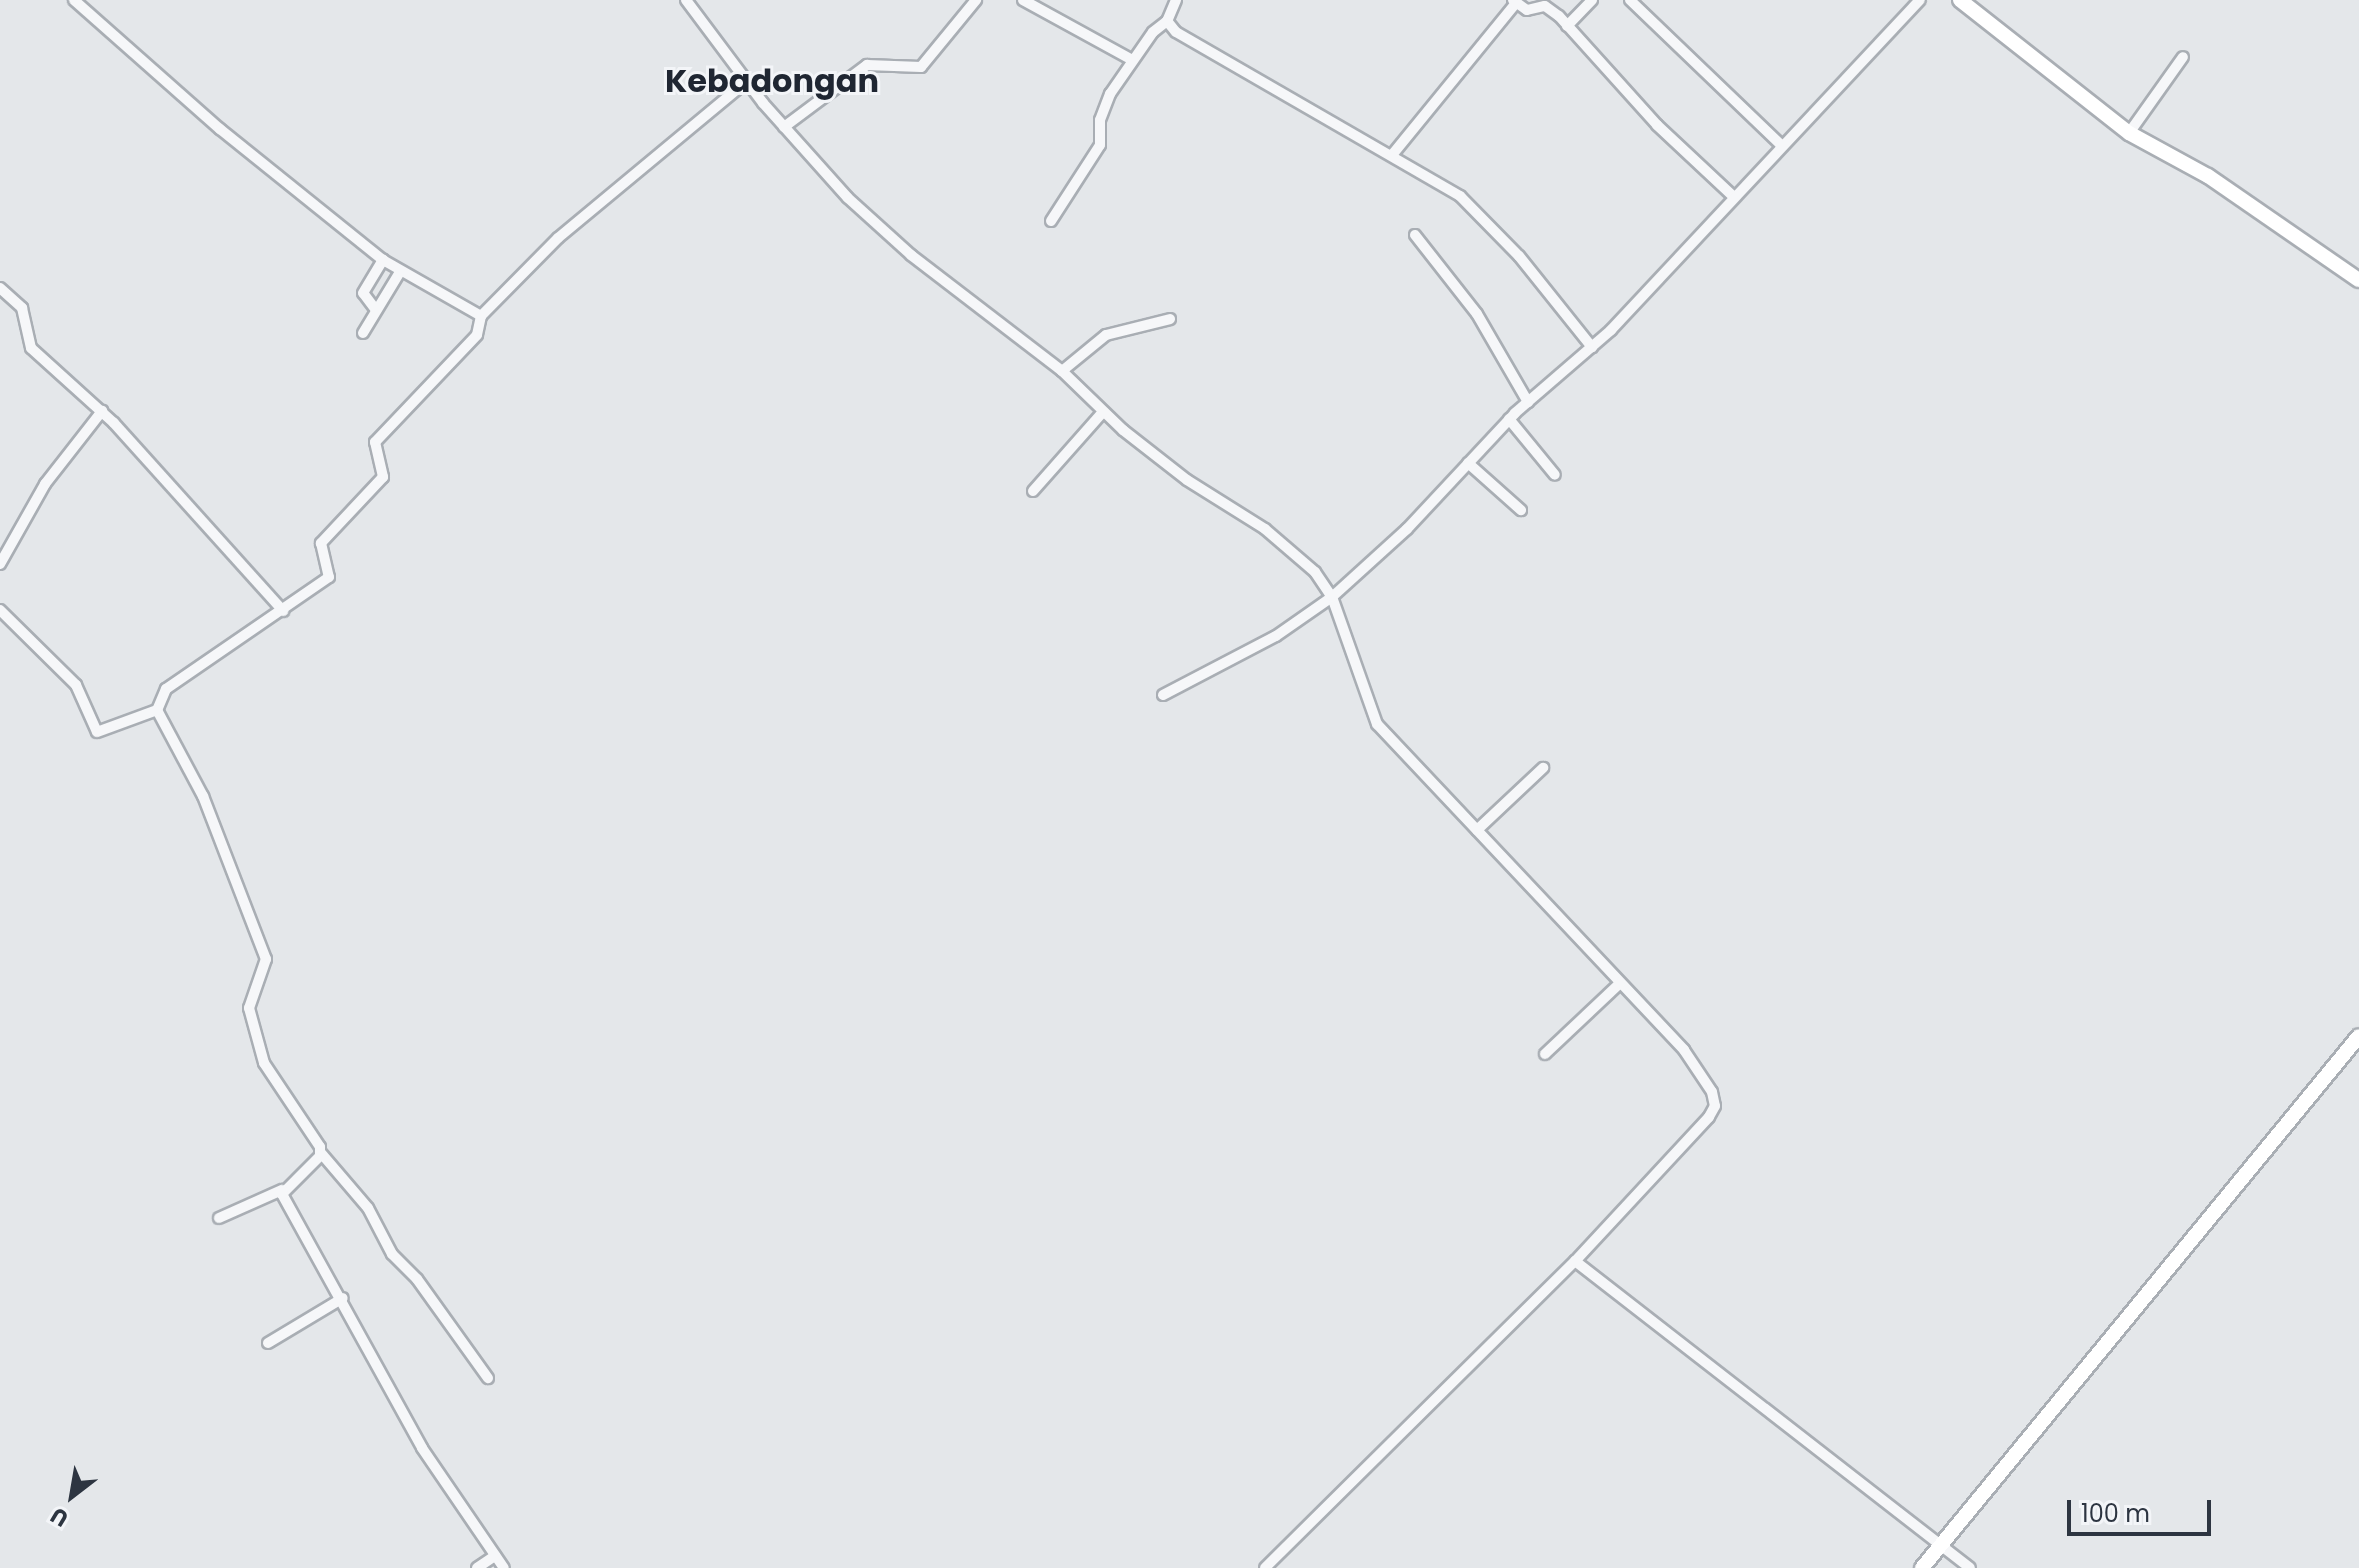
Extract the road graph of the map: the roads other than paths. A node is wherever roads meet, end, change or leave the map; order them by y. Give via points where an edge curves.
1 (74, 0) edge
2 (686, 0) edge
3 (976, 0) edge
4 (1023, 0) edge
5 (1176, 0) edge
6 (1592, 0) edge
7 (1630, 0) edge
8 (1920, 0) edge
9 (1960, 0) edge
10 (1515, 2) edge
11 (1167, 21) junction
12 (1567, 26) junction
13 (2183, 57) dead end
14 (1132, 60) junction
15 (747, 81) junction
16 (784, 127) junction
17 (2129, 133) junction
18 (1782, 146) junction
19 (1392, 155) junction
20 (1734, 197) junction
21 (1051, 221) dead end
22 (1415, 235) dead end
23 (383, 260) junction
24 (400, 272) junction
25 (2359, 280) edge
26 (0, 288) edge
27 (376, 310) junction
28 (481, 316) junction
29 (1170, 319) dead end
30 (363, 333) dead end
31 (1592, 347) junction
32 (1062, 371) junction
33 (1528, 402) junction
34 (102, 411) junction
35 (1102, 413) junction
36 (1509, 419) junction
37 (1468, 463) junction
38 (1555, 475) dead end
39 (1033, 491) dead end
40 (1521, 510) dead end
41 (0, 564) edge
42 (1332, 597) junction
43 (0, 610) edge
44 (283, 611) junction
45 (1163, 695) dead end
46 (157, 710) junction
47 (1543, 768) dead end
48 (1477, 830) junction
49 (1620, 983) junction
50 (2359, 1036) edge
51 (1545, 1054) dead end
52 (321, 1153) junction
53 (282, 1190) junction
54 (219, 1218) dead end
55 (1575, 1261) junction
56 (343, 1298) junction
57 (268, 1343) dead end
58 (488, 1378) dead end
59 (1939, 1545) junction
60 (495, 1556) junction
61 (477, 1568) edge
62 (504, 1568) edge
63 (1265, 1568) edge
64 (1922, 1568) edge
65 (1970, 1568) edge

1 - 23 street via 220,129
2 - 15 street
3 - 16 street via 921,67 867,65
4 - 14 street
5 - 11 street
6 - 12 street
7 - 18 street
8 - 18 street
9 - 17 street
10 - 12 street via 1527,10 1545,6
10 - 19 street
11 - 14 street
11 - 19 street via 1197,46
12 - 20 street via 1657,125
13 - 17 street
14 - 21 street via 1110,94 1094,155
15 - 16 street
15 - 28 street via 558,238
16 - 32 street via 848,198 911,255
17 - 25 street via 2208,176
18 - 20 street
19 - 31 street via 1439,180 1488,220
20 - 31 street
22 - 33 street via 1469,303
23 - 24 street
23 - 27 street via 363,293
24 - 27 street
24 - 28 street
26 - 34 street via 22,308 31,348
27 - 30 street
28 - 44 street via 477,335 375,442 383,477 321,543 329,577
29 - 32 street via 1106,335
31 - 33 street
32 - 35 street
33 - 36 street
34 - 41 street via 45,484
34 - 44 street
35 - 39 street
35 - 42 street via 1187,480 1265,529 1315,572
36 - 37 street
36 - 38 street
37 - 40 street
37 - 42 street
42 - 45 street via 1276,636
42 - 48 street via 1377,724
43 - 46 street via 76,685 97,732
44 - 46 street via 166,689
46 - 52 street via 203,796 266,959 249,1008 264,1063
47 - 48 street
48 - 49 street
49 - 51 street
49 - 55 street via 1684,1050 1715,1106
50 - 59 street
52 - 53 street
52 - 58 street via 368,1208 392,1254 417,1279
53 - 54 street
53 - 56 street
55 - 59 street
55 - 63 street
56 - 57 street
56 - 60 street via 422,1448
59 - 64 street
59 - 65 street
60 - 61 street
60 - 62 street

